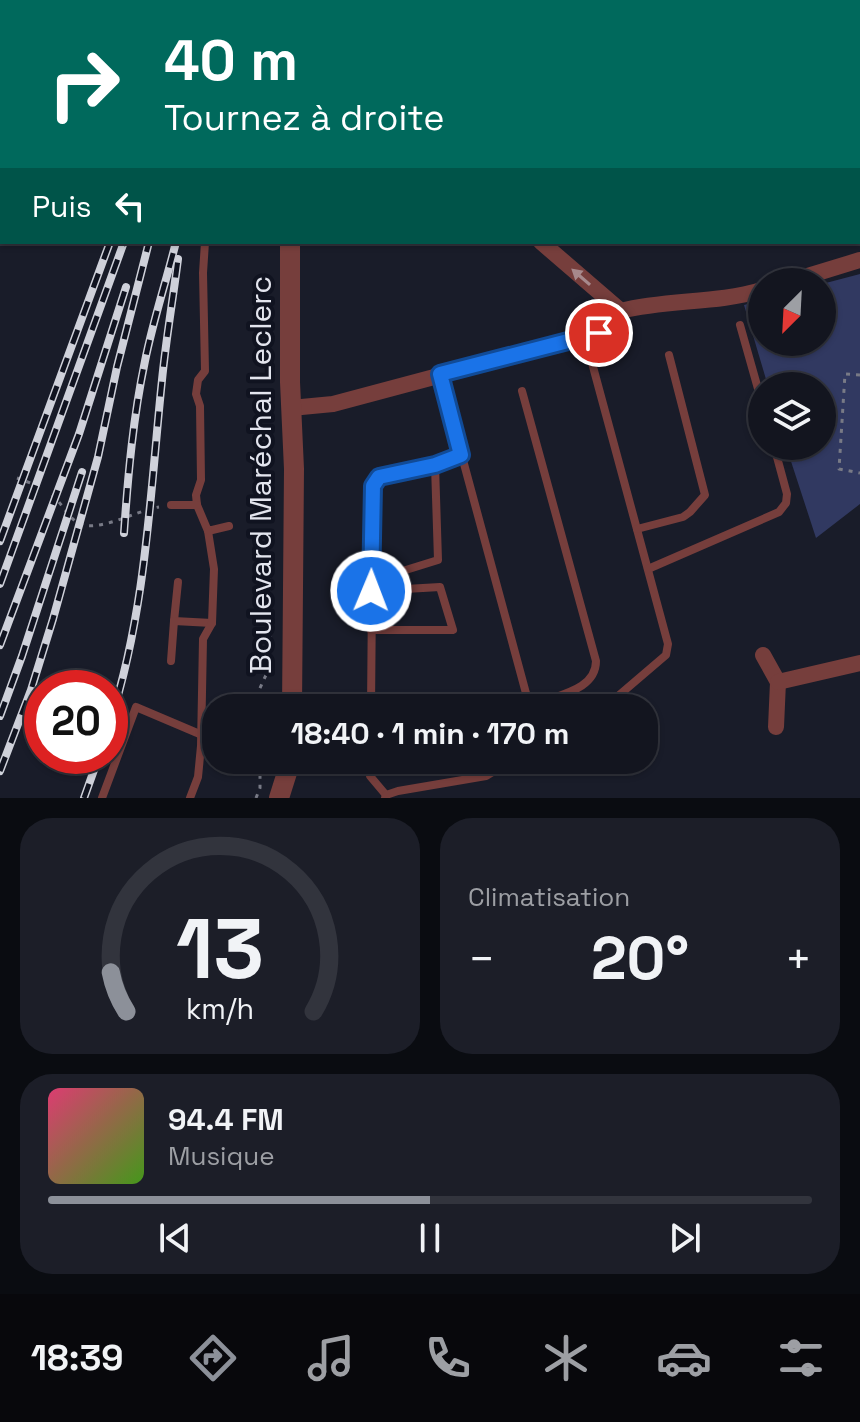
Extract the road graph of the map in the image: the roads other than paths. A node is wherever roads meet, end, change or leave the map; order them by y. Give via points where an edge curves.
1 (205, 244) edge
2 (290, 244) edge
3 (543, 244) edge
4 (860, 260) edge
5 (834, 268) edge
6 (748, 293) edge
7 (621, 311) junction
8 (740, 325) dead end
9 (669, 355) dead end
10 (592, 363) dead end
11 (753, 372) edge
12 (440, 374) junction
13 (522, 391) dead end
14 (291, 408) junction
15 (461, 455) junction
16 (778, 460) edge
17 (435, 465) junction
18 (171, 505) road end
19 (197, 505) junction
20 (229, 526) dead end
21 (637, 529) junction
22 (208, 531) junction
23 (648, 569) junction
24 (371, 579) junction
25 (178, 582) dead end
26 (371, 591) junction
27 (174, 621) junction
28 (212, 623) junction
29 (371, 630) junction
30 (763, 655) dead end
31 (171, 661) dead end
32 (860, 663) edge
33 (778, 682) junction
34 (202, 694) edge
35 (292, 694) edge
36 (371, 694) edge
37 (526, 694) edge
38 (564, 694) edge
39 (620, 694) edge
40 (776, 727) dead end
41 (202, 735) joint
42 (287, 774) edge
43 (370, 774) edge
44 (489, 774) edge
45 (385, 796) edge
46 (102, 798) edge
47 (190, 798) edge
48 (279, 798) edge

1 - 19 lane via 205,371 196,394 201,480
2 - 14 street, Boulevard Maréchal Leclerc
7 -> 3 street
4 - 5 street
6 - 7 street
7 - 12 street via 610,328 599,333
8 - 11 lane
9 - 21 lane via 705,495 683,517
10 - 21 lane
12 - 14 street via 333,404
12 - 15 lane
13 - 38 lane via 596,661 583,687
14 - 35 street, Boulevard Maréchal Leclerc
15 - 17 lane
15 - 37 lane
16 - 23 lane via 787,494 779,512
17 - 24 lane via 379,477 373,486
17 - 24 lane via 438,560
18 - 19 lane
19 - 22 lane
20 - 22 lane
21 - 23 lane
22 - 28 lane via 214,569
23 - 39 lane via 668,644 666,655
24 - 26 lane
25 - 27 lane
26 - 29 lane
26 - 29 lane via 440,587 453,630
27 - 28 lane
27 - 31 lane
28 - 34 lane via 203,639
29 - 36 lane
30 - 33 street
32 - 33 street
33 - 40 street
41 - 46 lane via 136,707
41 - 47 lane
42 - 48 street
43 - 45 lane
44 - 45 lane

